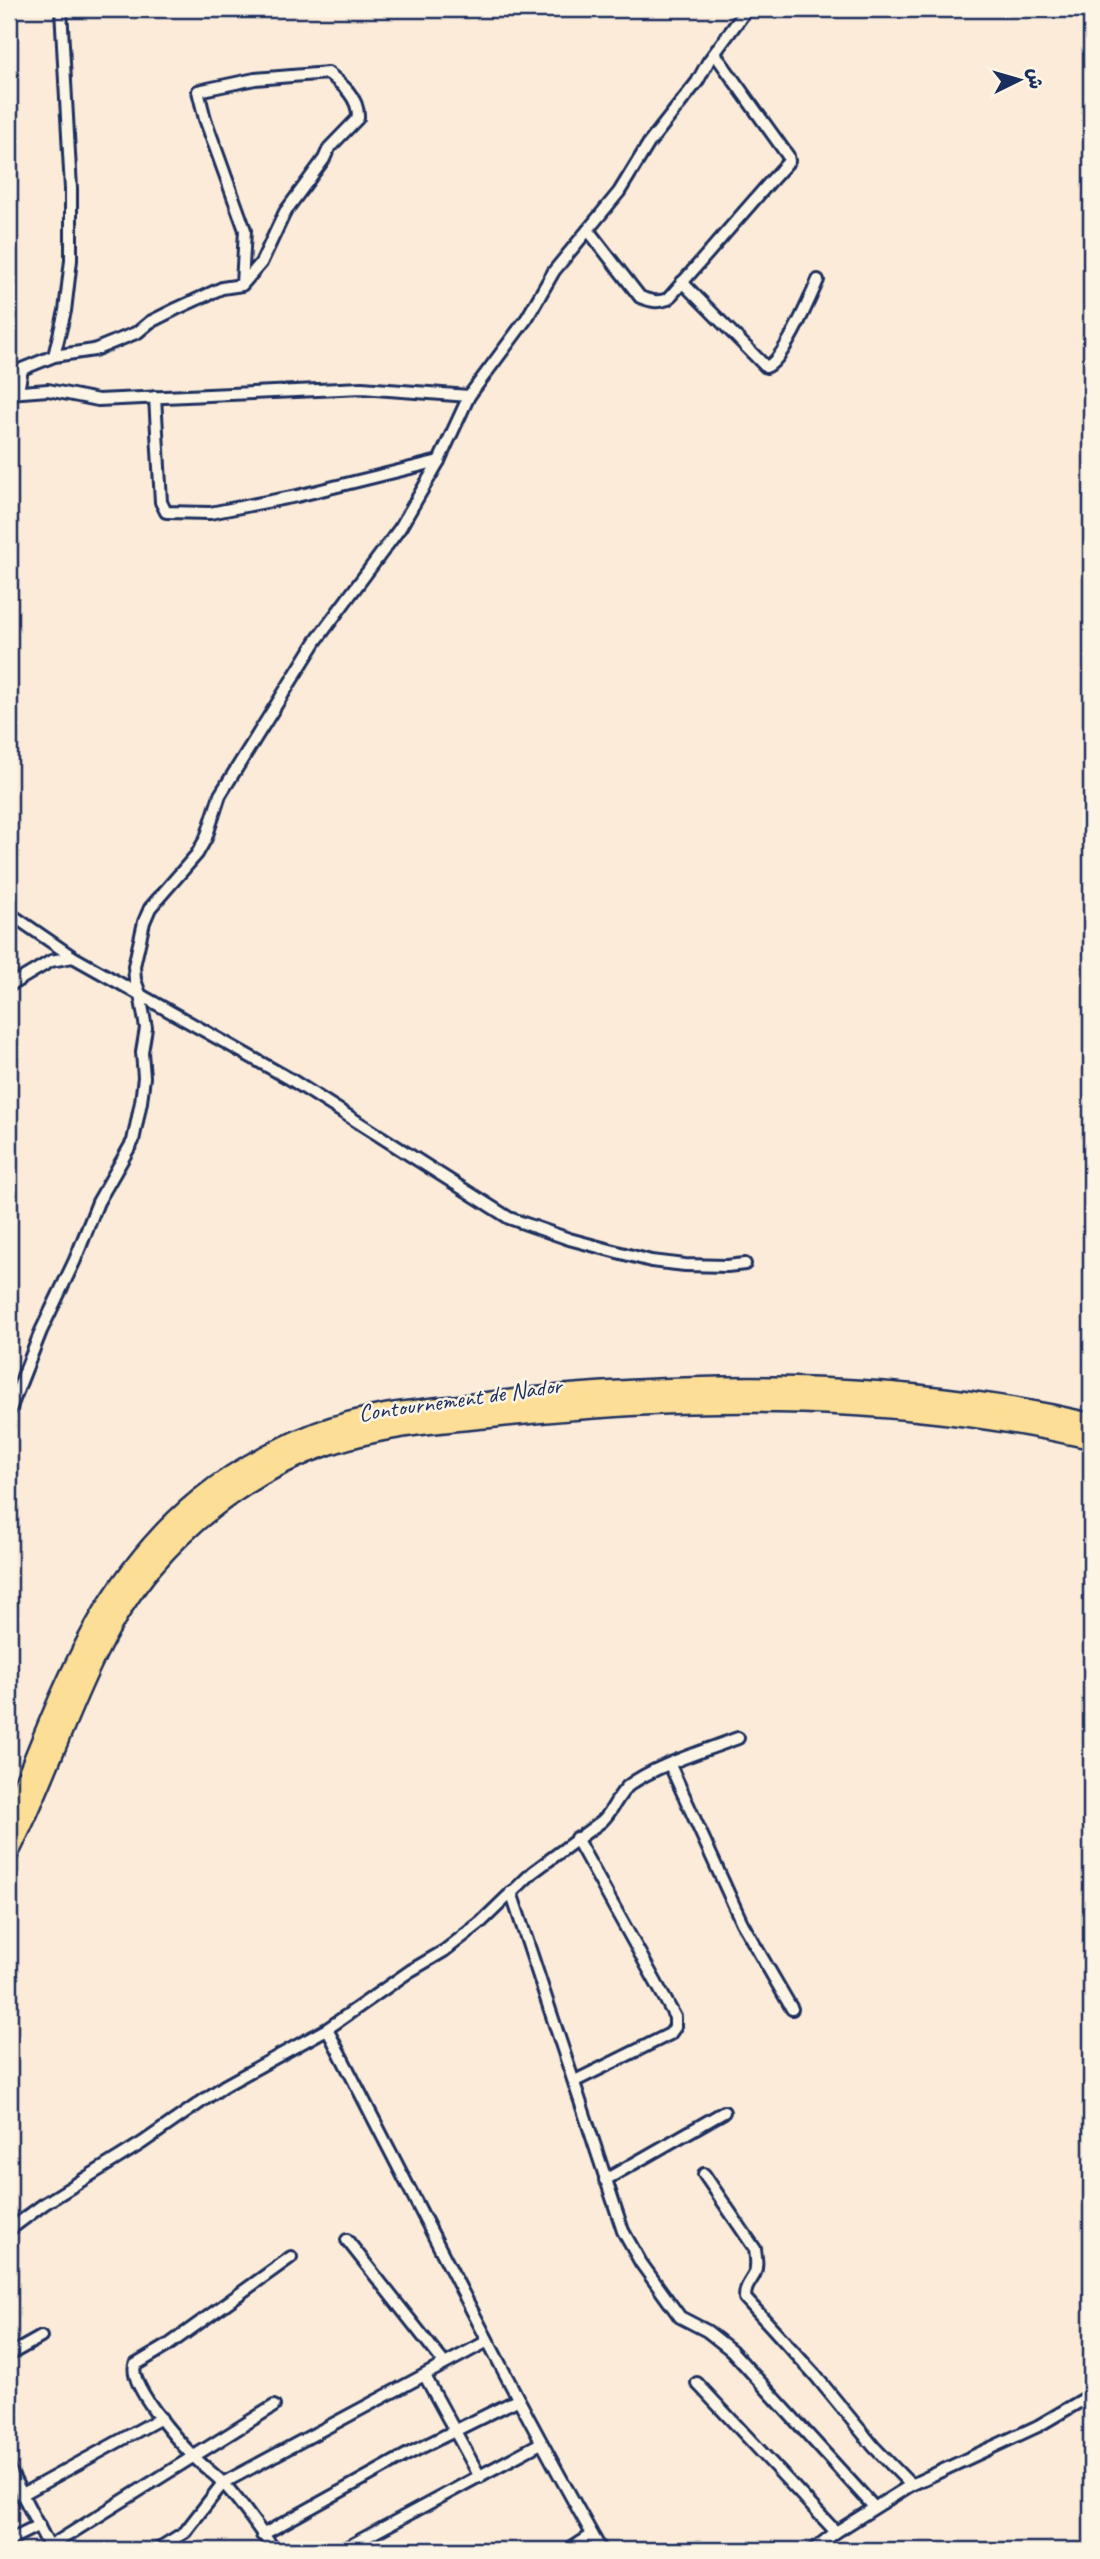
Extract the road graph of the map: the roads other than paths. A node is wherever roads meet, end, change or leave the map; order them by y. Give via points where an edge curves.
1 (61, 9) edge
2 (747, 9) edge
3 (715, 54) junction
4 (588, 230) junction
5 (818, 280) dead end
6 (682, 282) junction
7 (242, 285) junction
8 (54, 356) junction
9 (13, 392) edge
10 (469, 396) junction
11 (155, 397) junction
12 (439, 461) junction
13 (9, 914) edge
14 (73, 957) junction
15 (9, 986) edge
16 (140, 994) junction
17 (745, 1264) dead end
18 (9, 1412) edge
19 (1091, 1423) edge
20 (1091, 1439) edge
21 (738, 1738) dead end
22 (670, 1765) junction
23 (9, 1819) edge
24 (576, 1838) junction
25 (9, 1853) edge
26 (512, 1892) junction
27 (792, 2010) dead end
28 (327, 2029) junction
29 (575, 2081) junction
30 (724, 2112) dead end
31 (704, 2174) dead end
32 (606, 2179) junction
33 (9, 2230) edge
34 (347, 2240) dead end
35 (291, 2257) dead end
36 (41, 2337) dead end
37 (486, 2342) junction
38 (9, 2355) edge
39 (444, 2363) junction
40 (425, 2376) junction
41 (697, 2382) dead end
42 (1091, 2395) edge
43 (517, 2400) junction
44 (274, 2406) dead end
45 (161, 2418) junction
46 (455, 2432) junction
47 (541, 2443) junction
48 (195, 2458) junction
49 (9, 2469) edge
50 (480, 2477) junction
51 (223, 2483) junction
52 (911, 2485) junction
53 (21, 2495) junction
54 (874, 2507) junction
55 (39, 2525) junction
56 (836, 2532) junction
57 (262, 2535) junction
58 (592, 2535) junction
59 (9, 2540) edge
60 (50, 2549) edge
61 (156, 2550) edge
62 (275, 2550) edge
63 (342, 2550) edge
64 (569, 2550) edge
65 (601, 2550) edge
66 (813, 2550) edge

1 - 8 street via 71,260
2 - 3 street
3 - 4 street
3 - 6 street via 789,161
4 - 6 street via 640,297 657,302 668,299
4 - 10 street
5 - 6 street via 774,363 766,367
7 - 7 street via 261,263 285,212 329,148 358,118 359,106 328,73 255,79 198,91 245,230
7 - 8 street via 222,288 94,350
8 - 9 street via 22,369
9 - 11 street via 48,390 98,400
10 - 11 street via 362,388
10 - 12 street
11 - 12 street via 161,502 166,512 235,509
12 - 16 street via 400,528 316,641 257,734 220,795 197,854 150,908 134,967
13 - 14 street
14 - 15 street via 51,961
14 - 16 street
16 - 17 street via 331,1104 509,1217 651,1261
16 - 18 street via 146,1028 133,1141 98,1202
19 - 23 highway, Contournement de Nador via 944,1397 825,1387 705,1385 592,1391 385,1413 319,1431 256,1460 199,1499 150,1546 108,1601 72,1669
20 - 25 highway, Contournement de Nador via 942,1413 760,1402 595,1407 386,1431 328,1445 237,1490 200,1518 153,1566 105,1639
21 - 22 street
22 - 24 street via 630,1784 609,1815
22 - 27 street via 742,1923
24 - 26 street
24 - 29 street via 675,2017 675,2027 670,2034
26 - 28 street via 444,1951
26 - 29 street
28 - 33 street via 224,2086
28 - 37 street
29 - 32 street
30 - 32 street
31 - 52 street via 755,2249 757,2261 745,2298
32 - 54 street via 623,2231 680,2317 731,2350
34 - 39 street
35 - 45 street via 135,2365 136,2380
36 - 38 street
37 - 39 street
37 - 43 street
39 - 40 street
40 - 46 street
40 - 51 street
41 - 56 street
42 - 52 street via 1038,2426
43 - 46 street
43 - 47 street
44 - 48 street
45 - 48 street
45 - 53 street
46 - 50 street
46 - 57 street
47 - 50 street
47 - 58 street
48 - 51 street
48 - 60 street
49 - 53 street
50 - 63 street
51 - 57 street
51 - 61 street via 185,2532
52 - 54 street
53 - 55 street
54 - 56 street
55 - 59 street
55 - 60 street
56 - 66 street
57 - 62 street
58 - 64 street
58 - 65 street

